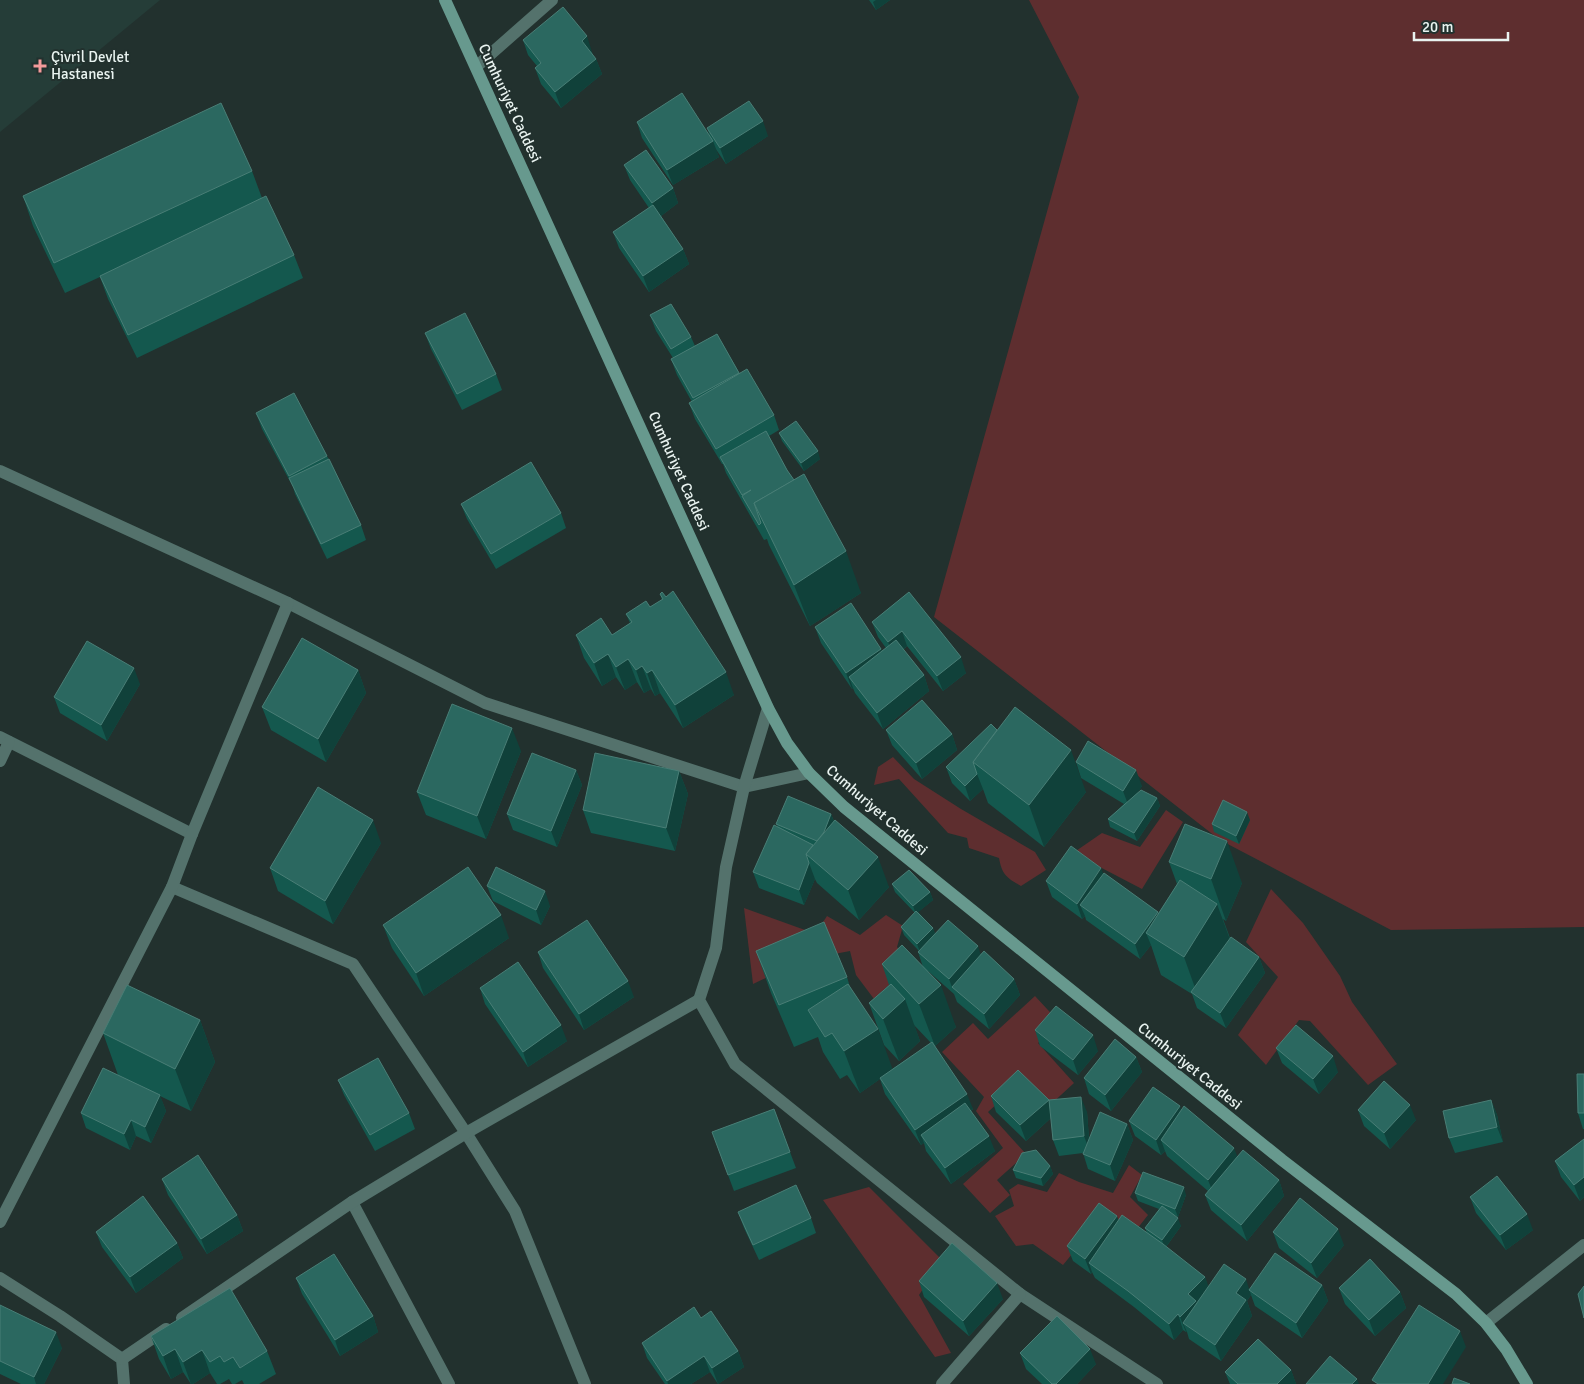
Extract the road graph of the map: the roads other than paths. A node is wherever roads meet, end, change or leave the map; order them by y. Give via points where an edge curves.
1 (445, 0) edge
2 (552, 0) edge
3 (476, 67) junction
4 (0, 471) edge
5 (288, 603) junction
6 (768, 708) junction
7 (5, 739) edge
8 (0, 762) edge
9 (810, 774) junction
10 (744, 787) junction
11 (192, 834) junction
12 (172, 887) junction
13 (699, 1000) junction
14 (466, 1133) junction
15 (352, 1202) junction
16 (0, 1222) edge
17 (1584, 1245) edge
18 (0, 1278) edge
19 (1020, 1294) junction
20 (1486, 1323) junction
21 (122, 1359) junction
22 (124, 1384) edge
23 (449, 1384) edge
24 (584, 1384) edge
25 (942, 1384) edge
26 (1157, 1384) edge
27 (1527, 1384) edge

1 - 3 main road, Cumhuriyet Caddesi
2 - 3 street
3 - 6 main road, Cumhuriyet Caddesi
4 - 5 street
5 - 10 street via 485,703
5 - 11 street
6 - 9 main road, Cumhuriyet Caddesi via 787,743
6 - 10 street
7 - 8 street
7 - 11 street
9 - 10 street
9 - 20 main road, Cumhuriyet Caddesi via 844,807 1282,1160 1456,1294
10 - 13 street via 726,867 716,948
11 - 12 street
12 - 14 street via 353,964
12 - 16 street
13 - 14 street
13 - 19 street via 734,1064
14 - 15 street
14 - 24 street via 514,1211
15 - 21 street
15 - 23 street
17 - 20 street
18 - 21 street
19 - 25 street
19 - 26 street
20 - 27 main road, Cumhuriyet Caddesi
21 - 22 street

